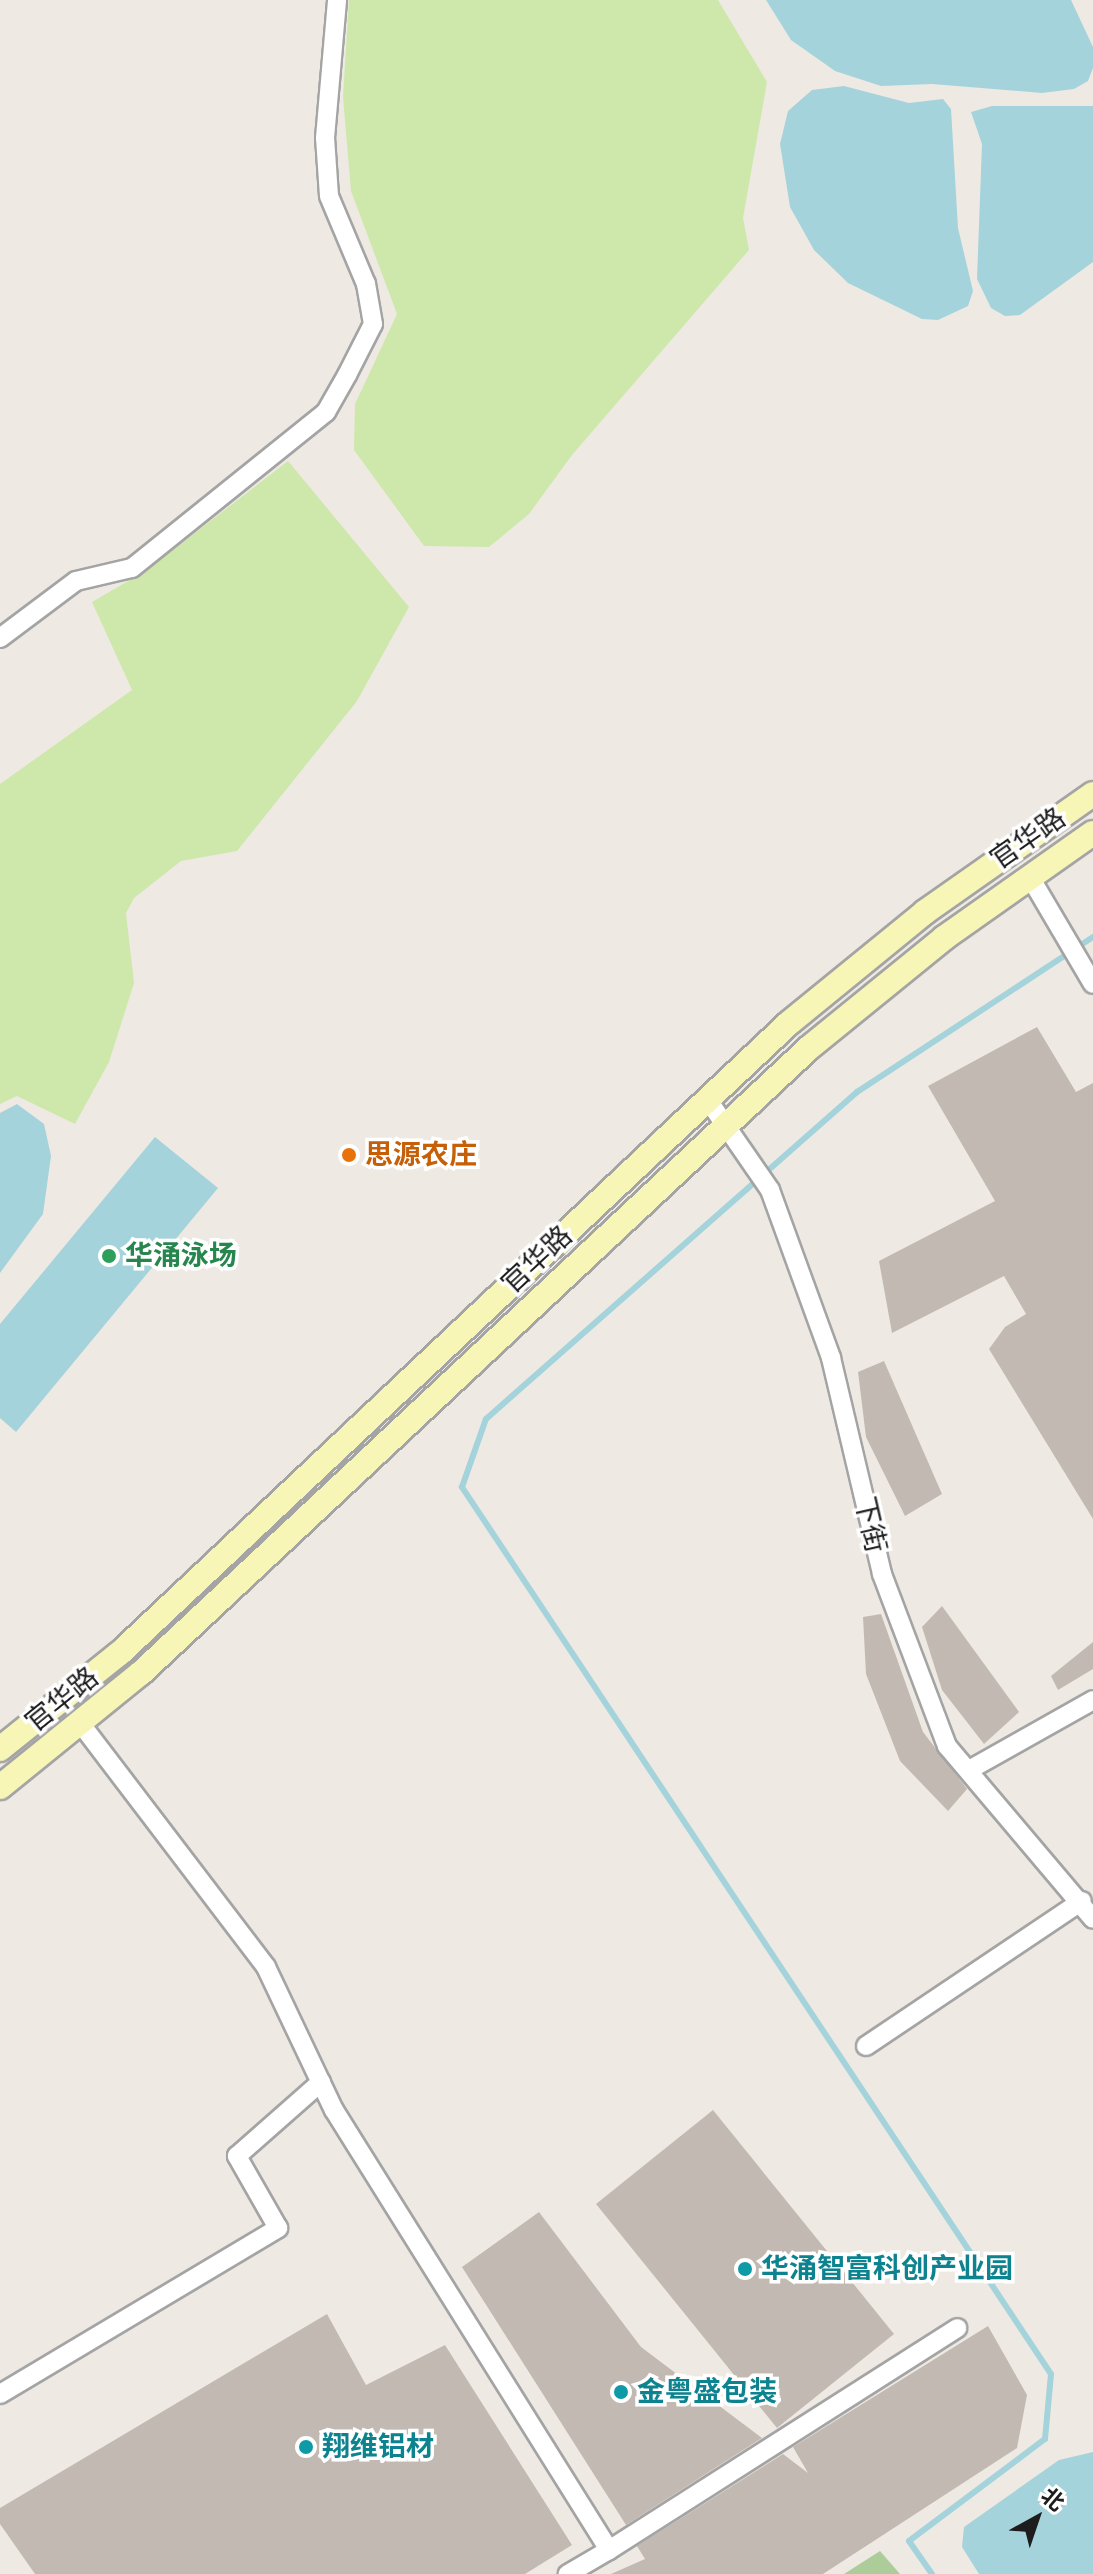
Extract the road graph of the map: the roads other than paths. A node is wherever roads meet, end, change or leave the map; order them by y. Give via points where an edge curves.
1 (337, 0) edge
2 (0, 638) edge
3 (1093, 794) edge
4 (1093, 833) edge
5 (1030, 877) junction
6 (1093, 984) edge
7 (708, 1100) junction
8 (726, 1126) junction
9 (1093, 1700) edge
10 (81, 1724) junction
11 (0, 1749) edge
12 (969, 1770) junction
13 (0, 1787) edge
14 (1082, 1901) junction
15 (1093, 1919) edge
16 (866, 2046) dead end
17 (321, 2082) junction
18 (957, 2328) dead end
19 (0, 2394) edge
20 (609, 2550) junction
21 (568, 2574) edge

1 - 2 street via 325,138 329,196 366,284 373,324 347,375 316,421 132,568 76,581
3 - 7 main road, 官华路 via 925,912 789,1023
4 - 5 main road, 官华路
5 - 6 street
5 - 8 main road, 官华路 via 944,938 810,1047
7 - 8 street, 下街
7 - 11 main road, 官华路 via 120,1653
8 - 10 main road, 官华路
8 - 12 street, 下街 via 770,1190 831,1358 882,1574 947,1746
9 - 12 street
10 - 13 main road, 官华路
10 - 17 street via 266,1967
12 - 14 street, 下街
14 - 15 street, 下街
14 - 16 street
17 - 19 street via 237,2156 278,2228
17 - 20 street
18 - 20 street
20 - 21 street

